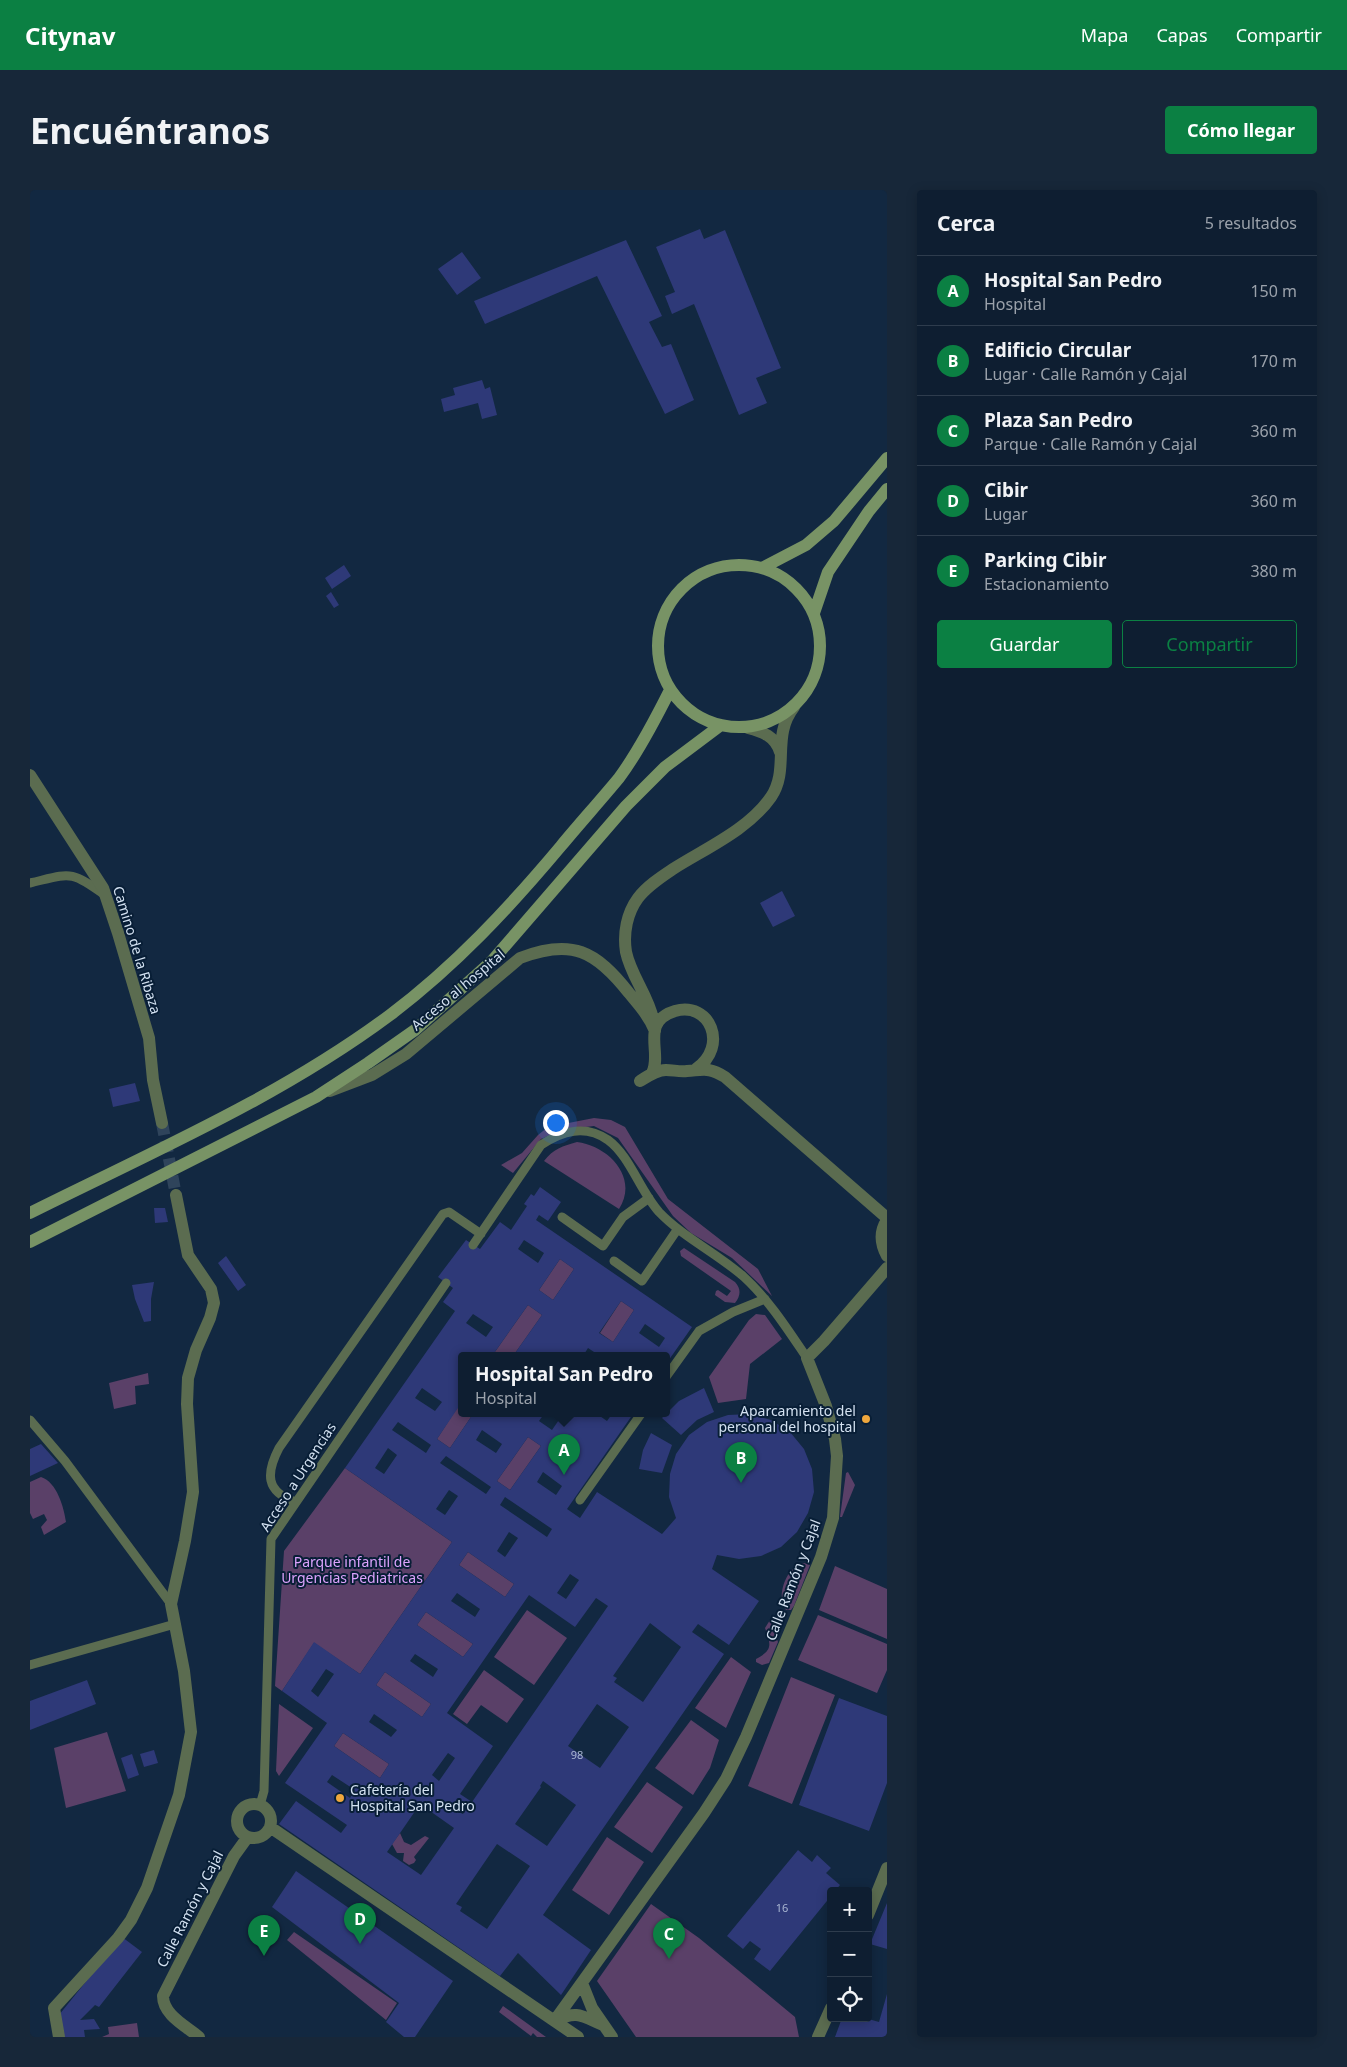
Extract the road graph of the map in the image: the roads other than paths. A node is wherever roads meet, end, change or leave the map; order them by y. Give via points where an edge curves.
1 (887, 458) edge
2 (887, 489) edge
3 (762, 568) junction
4 (814, 613) junction
5 (670, 690) junction
6 (794, 707) junction
7 (721, 725) junction
8 (748, 728) junction
9 (781, 762) junction
10 (30, 774) edge
11 (30, 883) edge
12 (106, 895) junction
13 (649, 1003) junction
14 (676, 1011) junction
15 (654, 1031) junction
16 (712, 1050) junction
17 (655, 1051) junction
18 (696, 1069) junction
19 (676, 1071) junction
20 (652, 1073) junction
21 (725, 1077) junction
22 (640, 1080) dead end
23 (316, 1097) junction
24 (162, 1123) tunnel mouth
25 (176, 1197) tunnel mouth
26 (648, 1198) junction
27 (30, 1213) edge
28 (562, 1218) dead end
29 (887, 1219) edge
30 (677, 1230) junction
31 (481, 1234) junction
32 (30, 1242) edge
33 (472, 1244) dead end
34 (887, 1256) edge
35 (614, 1261) dead end
36 (887, 1268) edge
37 (446, 1283) dead end
38 (765, 1299) junction
39 (807, 1358) junction
40 (670, 1371) edge
41 (638, 1417) edge
42 (30, 1420) edge
43 (580, 1500) dead end
44 (296, 1502) junction
45 (171, 1604) junction
46 (175, 1624) junction
47 (30, 1665) edge
48 (260, 1805) junction
49 (270, 1826) junction
50 (247, 1838) junction
51 (887, 1868) edge
52 (872, 1905) edge
53 (582, 1983) junction
54 (827, 2017) edge
55 (555, 2020) junction
56 (603, 2024) junction
57 (59, 2037) edge
58 (199, 2037) edge
59 (578, 2037) edge
60 (612, 2037) edge
61 (818, 2037) edge

1 - 3 main road via 834,521 806,545
2 - 4 main road via 828,572
3 - 4 main road via 793,585
3 - 5 main road via 741,565 712,570 681,589 668,606 657,648 661,670
4 - 6 main road via 820,637 819,663 810,687
5 - 7 main road via 684,707 702,719
5 - 27 main road via 654,724 620,777 514,903 453,963 390,1015 321,1062 204,1126
6 - 8 main road via 772,721
6 - 9 street via 782,730
7 - 8 main road
7 - 23 main road via 665,767 626,806 492,962 399,1041
8 - 9 street via 772,738
9 - 13 street via 778,784 761,809 738,829 645,890 632,908 626,927 626,952 634,976
10 - 12 street, Camino de la Ribaza
11 - 12 lane via 68,874
12 - 24 street, Camino de la Ribaza via 149,1038
13 - 14 street via 658,1009
13 - 15 street
14 - 15 street via 659,1022
14 - 16 street via 696,1012 704,1018 714,1036
15 - 17 street
15 - 23 street, Acceso al hospital via 644,1012 603,963 572,950 541,950 520,958 406,1054 372,1076
16 - 18 street via 705,1063
16 - 21 street
17 - 19 street via 667,1067
17 - 20 street via 656,1065
18 - 19 street
18 - 21 street via 707,1069
19 - 20 street
20 - 22 street
21 - 29 street
23 - 32 main road
25 - 45 street via 188,1255 211,1289 214,1303 188,1378 193,1492
26 - 28 lane via 623,1217 603,1246
26 - 30 lane, Calle Ramón y Cajal
26 - 31 lane, Calle Ramón y Cajal via 621,1154 608,1140 574,1130 556,1135 541,1145
29 - 34 street via 881,1234
30 - 35 lane via 642,1281
30 - 38 lane, Calle Ramón y Cajal via 743,1276
31 - 33 lane, Calle Ramón y Cajal
31 - 44 lane via 449,1212 443,1214 284,1441 272,1461 269,1476 277,1492
36 - 39 street
37 - 44 lane, Acceso a Urgencias
38 - 39 lane, Calle Ramón y Cajal
38 - 40 lane via 699,1331
39 - 53 street, Calle Ramón y Cajal via 835,1439 833,1518 821,1557 726,1779
41 - 43 lane
42 - 45 lane via 65,1460
44 - 48 lane, Acceso a Urgencias via 271,1539 264,1790
45 - 46 street
46 - 47 lane
46 - 57 street via 191,1732 179,1795 148,1888 131,1920 54,2008
48 - 49 street via 270,1816
48 - 50 street via 244,1806 237,1815 236,1826
49 - 50 street via 264,1836
49 - 55 street
50 - 58 street, Calle Ramón y Cajal via 234,1856 163,1996 167,2011
51 - 52 street
53 - 55 street, Calle Ramón y Cajal
53 - 56 street
54 - 61 street
55 - 56 street via 571,2014
55 - 59 street
56 - 60 street

